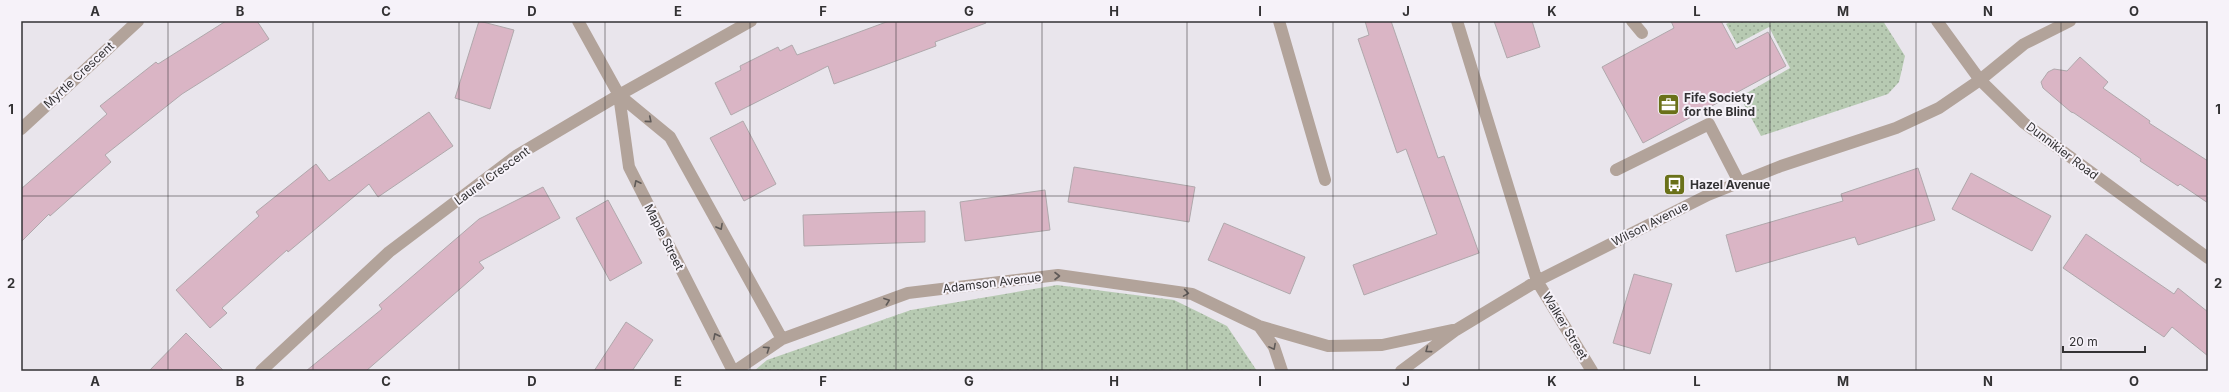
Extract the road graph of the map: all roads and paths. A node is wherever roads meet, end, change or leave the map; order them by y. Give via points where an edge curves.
1 (138, 21) edge
2 (578, 21) edge
3 (751, 21) edge
4 (1279, 21) edge
5 (1457, 21) edge
6 (1632, 21) edge
7 (1937, 21) edge
8 (2070, 21) edge
9 (1642, 33) dead end
10 (1980, 80) junction
11 (619, 95) junction
12 (21, 130) edge
13 (1616, 170) dead end
14 (1325, 180) dead end
15 (1739, 182) junction
16 (2208, 258) edge
17 (1537, 281) junction
18 (1259, 326) junction
19 (1456, 330) junction
20 (782, 339) junction
21 (261, 371) edge
22 (734, 371) edge
23 (1282, 371) edge
24 (1400, 371) edge
25 (1592, 371) edge

1 - 12 street, Myrtle Crescent
2 - 11 street, Maple Street
3 - 11 street, Laurel Crescent
4 - 14 street
5 - 17 street
6 - 9 street
7 - 10 street, Dunnikier Road
8 - 10 street, Wilson Avenue via 2024,44
10 - 15 street, Wilson Avenue via 1939,108 1909,123
10 - 16 street, Dunnikier Road via 2034,132
11 -> 20 street, Maple Street via 670,137
11 - 21 street, Laurel Crescent via 516,156 389,252
22 -> 11 street, Maple Street via 629,167
13 - 15 street via 1708,124
15 - 17 street, Wilson Avenue
17 - 19 street, Wilson Avenue
17 - 25 street, Walker Street
18 - 19 street, Adamson Avenue via 1328,346 1382,345
20 -> 18 street, Adamson Avenue via 908,293 1058,275 1192,294
18 -> 23 street, Adamson Avenue via 1274,347
19 -> 24 street, Wilson Avenue
22 -> 20 street, Adamson Avenue

